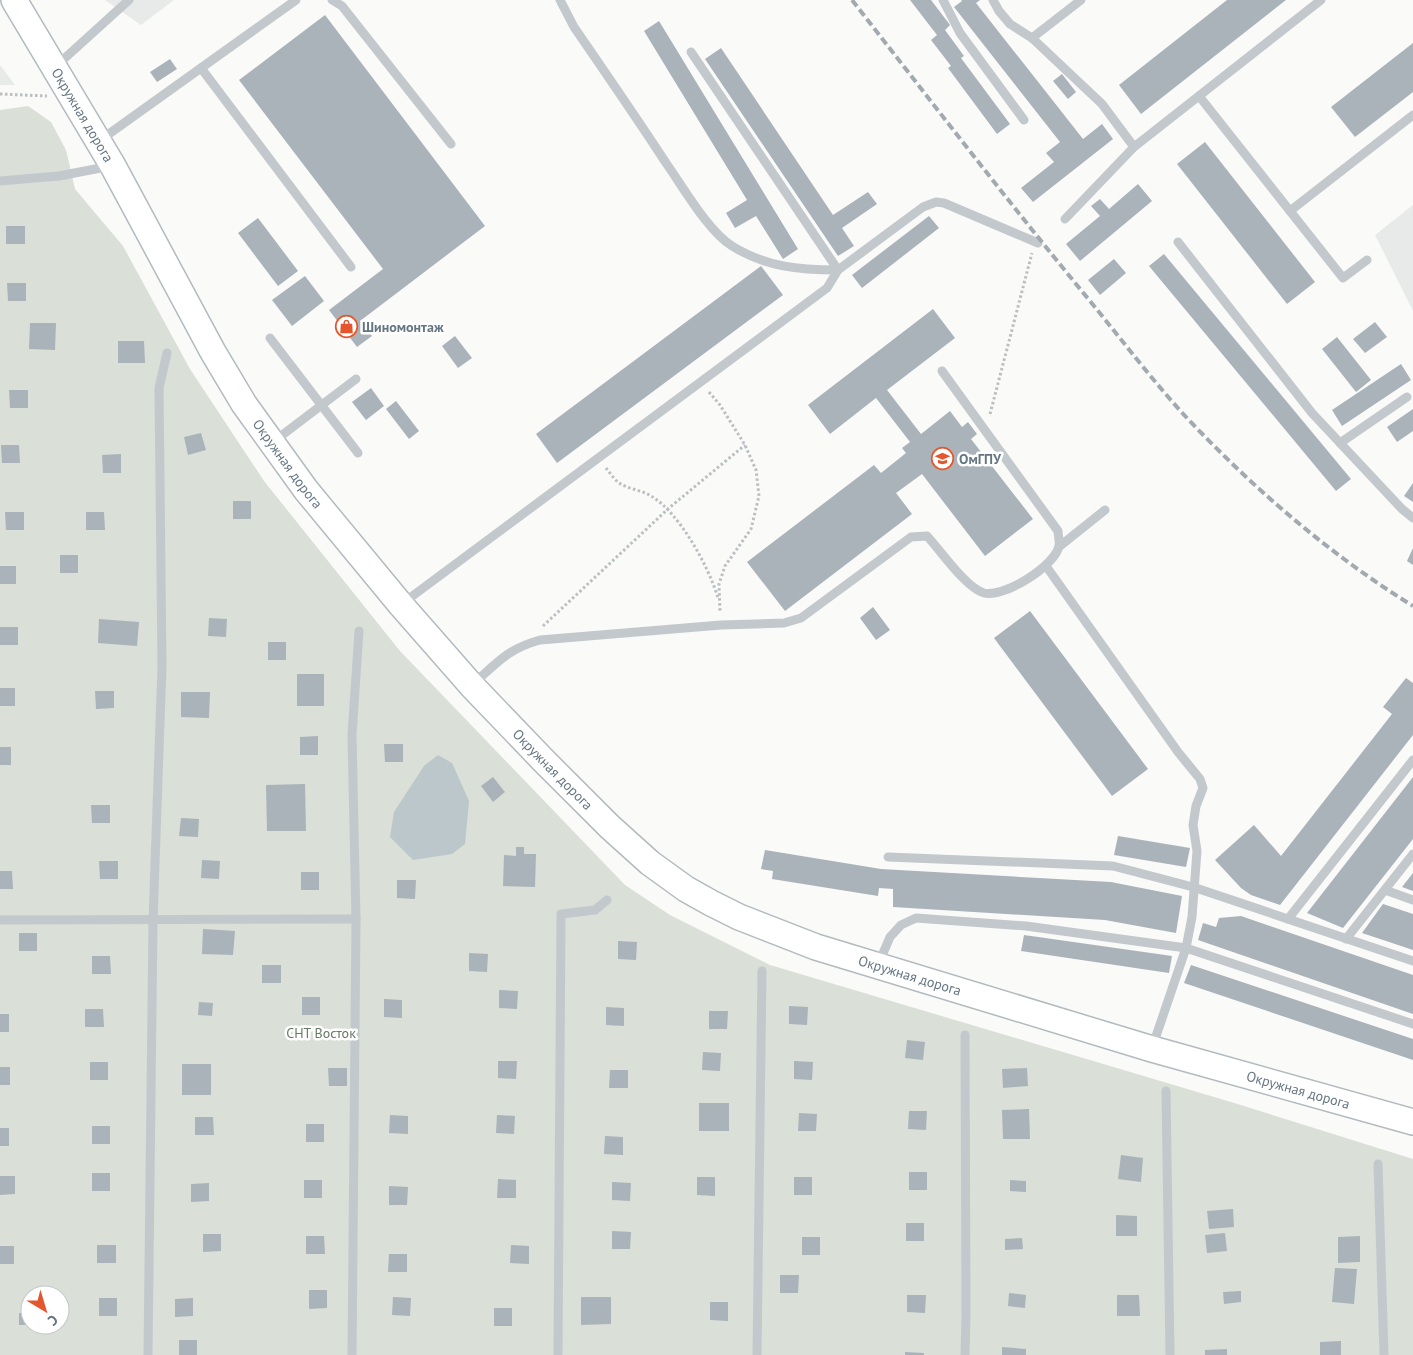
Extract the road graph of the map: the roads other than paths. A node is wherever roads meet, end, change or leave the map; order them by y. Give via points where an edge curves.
1 (14, 0) edge
2 (129, 0) edge
3 (296, 0) edge
4 (332, 0) edge
5 (560, 0) edge
6 (943, 0) edge
7 (992, 0) edge
8 (1081, 0) edge
9 (1321, 0) edge
10 (1032, 38) junction
11 (691, 52) dead end
12 (55, 67) junction
13 (201, 68) junction
14 (1199, 96) junction
15 (1413, 115) edge
16 (1024, 120) dead end
17 (99, 141) junction
18 (451, 144) dead end
19 (1134, 147) junction
20 (113, 166) junction
21 (0, 181) edge
22 (1290, 211) junction
23 (1065, 219) dead end
24 (1178, 242) dead end
25 (1038, 244) road end
26 (1367, 260) dead end
27 (351, 267) dead end
28 (838, 270) junction
29 (270, 338) dead end
30 (167, 353) dead end
31 (942, 371) dead end
32 (356, 379) dead end
33 (1407, 397) dead end
34 (321, 405) junction
35 (271, 443) junction
36 (1340, 443) junction
37 (358, 454) dead end
38 (1105, 510) dead end
39 (1413, 518) edge
40 (1060, 546) junction
41 (1046, 566) junction
42 (400, 605) junction
43 (359, 631) dead end
44 (472, 686) junction
45 (1413, 760) edge
46 (1413, 854) edge
47 (888, 857) dead end
48 (1193, 887) junction
49 (1385, 890) junction
50 (607, 900) dead end
51 (1413, 900) edge
52 (356, 919) junction
53 (0, 920) edge
54 (154, 920) junction
55 (1288, 920) junction
56 (1346, 939) junction
57 (1186, 948) junction
58 (1413, 961) edge
59 (878, 966) junction
60 (762, 971) dead end
61 (1413, 1024) edge
62 (965, 1035) dead end
63 (1152, 1048) junction
64 (1166, 1091) dead end
65 (1413, 1122) edge
66 (1378, 1164) dead end
67 (148, 1355) edge
68 (352, 1355) edge
69 (558, 1355) edge
70 (757, 1355) edge
71 (965, 1355) edge
72 (1170, 1355) edge
73 (1384, 1355) edge

1 - 12 main road, Окружная дорога
2 - 12 lane
3 - 13 lane
4 - 18 lane via 342,6
5 - 28 lane via 574,27 717,233 730,245 755,258 783,267
6 - 16 lane via 960,33
7 - 10 lane via 1010,24
8 - 10 lane
9 - 14 lane
10 - 19 lane via 1102,104
11 - 28 lane
12 - 17 main road, Окружная дорога
13 - 17 lane
13 - 27 lane
14 - 19 lane
14 - 22 lane
15 - 22 lane
17 - 20 main road, Окружная дорога
19 - 23 lane
20 - 21 lane via 58,176
20 - 35 main road, Окружная дорога via 213,352
22 - 26 lane via 1343,278
24 - 36 lane via 1312,413
25 - 28 lane via 936,202 923,206
28 - 42 lane via 827,288
29 - 34 lane
30 - 54 lane via 159,388 162,667
31 - 40 lane via 1058,531
32 - 34 lane
33 - 36 lane
34 - 35 lane
34 - 37 lane
35 - 42 main road, Окружная дорога
36 - 39 lane
38 - 40 lane
40 - 41 lane
41 - 44 lane via 1001,592 985,593 969,585 928,536 911,537 801,618 784,623 540,640 508,653
41 - 48 lane via 1200,779 1203,788 1193,825 1197,852
42 - 44 main road, Окружная дорога
43 - 52 lane via 352,736
44 - 59 main road, Окружная дорога via 610,827 650,863 686,889 739,917 816,947
45 - 55 lane
46 - 49 lane
47 - 48 lane via 1113,866
48 - 55 lane
48 - 57 lane
49 - 51 lane
49 - 56 lane
50 - 69 lane via 595,910 561,914
52 - 54 lane
52 - 68 lane
53 - 54 lane
54 - 67 lane
55 - 56 lane
56 - 58 lane
57 - 59 lane via 1026,926 916,918 901,925 890,937
57 - 61 lane
57 - 63 lane
59 - 63 main road, Окружная дорога
60 - 70 lane
62 - 71 lane
63 - 65 main road, Окружная дорога
64 - 72 lane
66 - 73 lane

